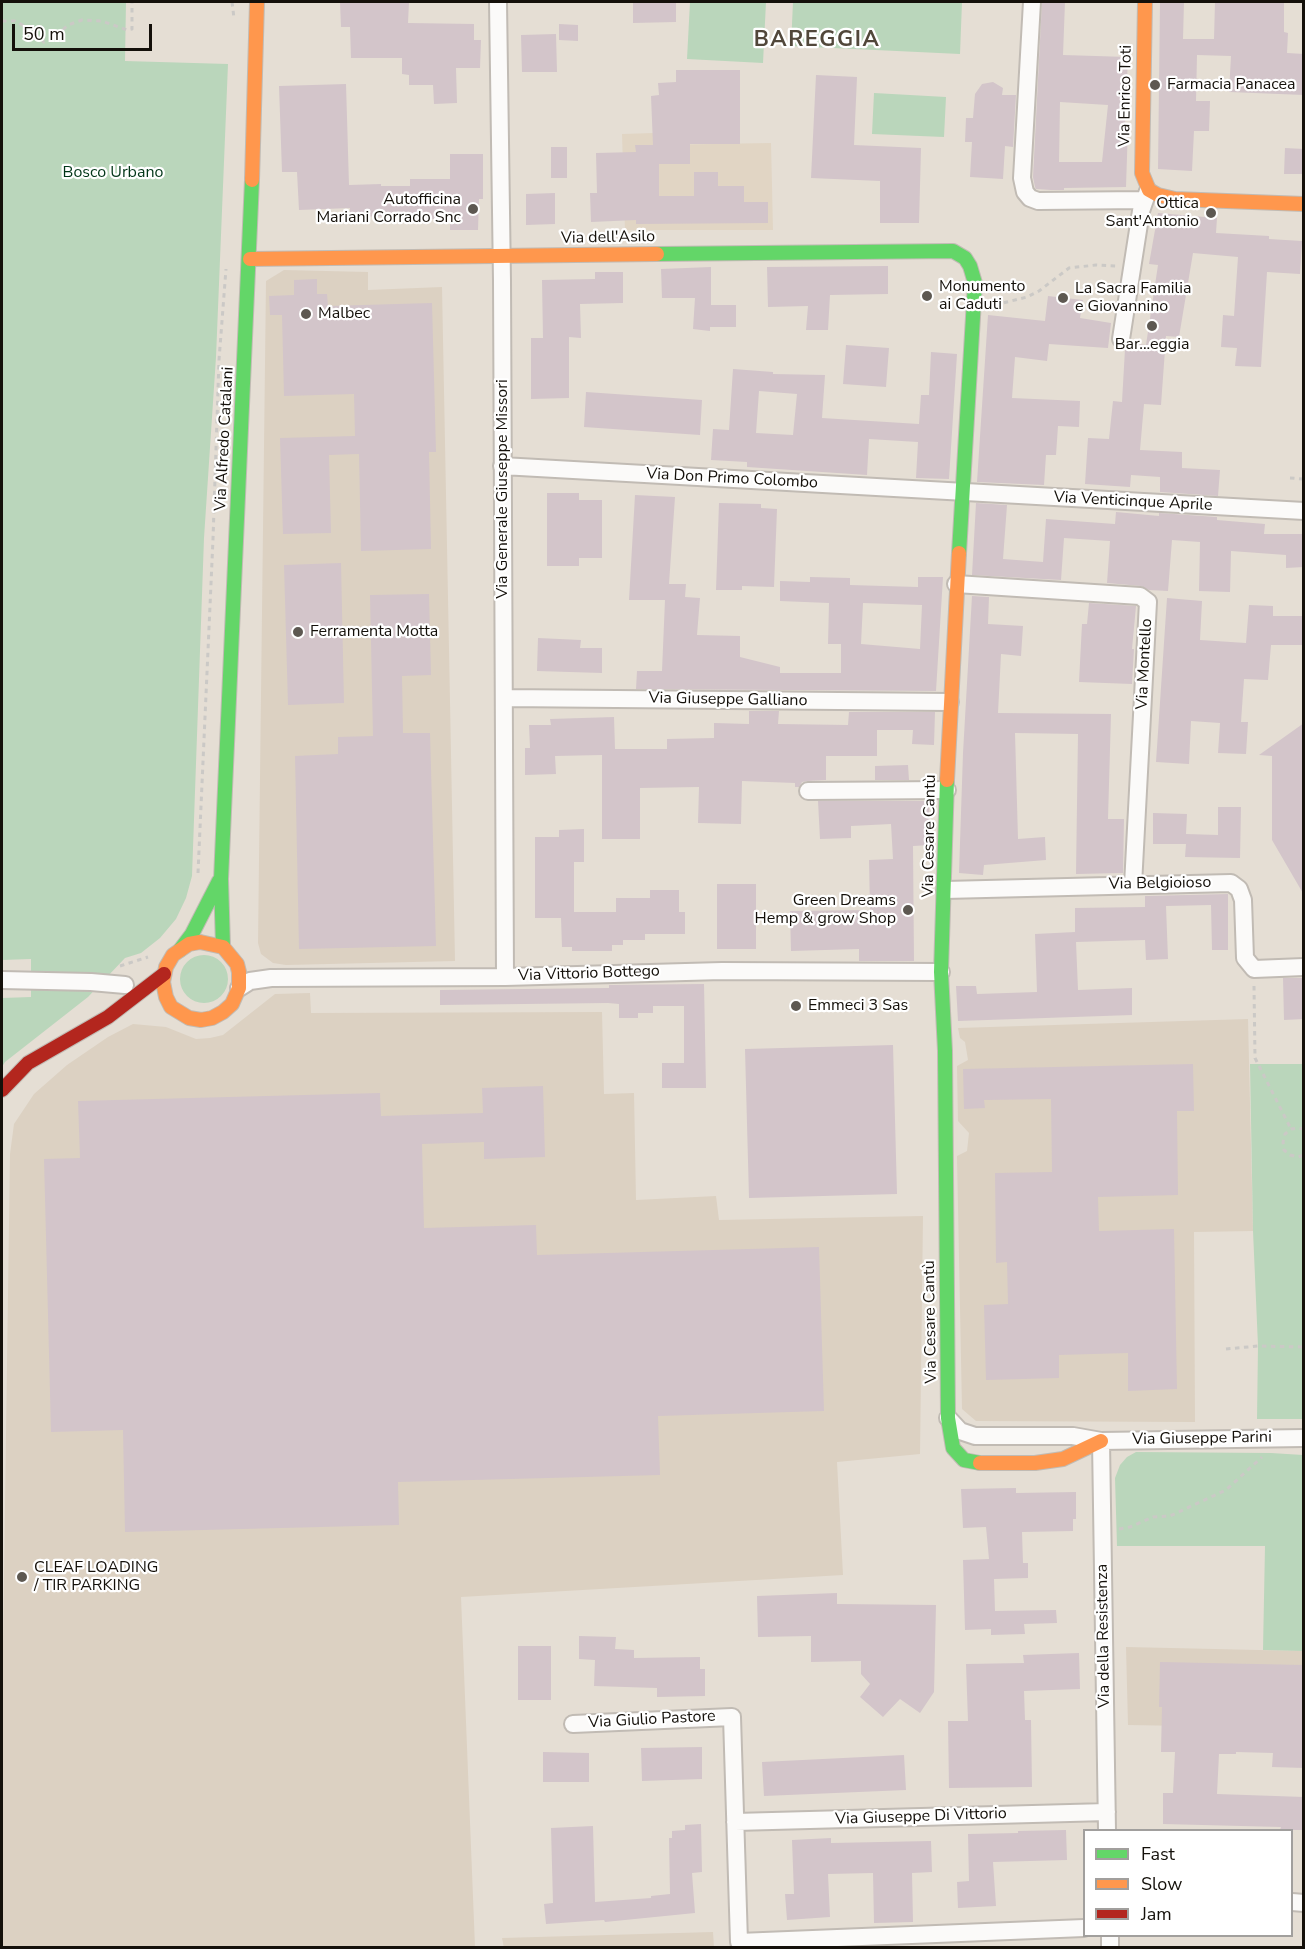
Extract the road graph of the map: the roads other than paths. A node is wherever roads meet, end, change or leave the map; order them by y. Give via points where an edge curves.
1 (257, 2) edge
2 (498, 2) edge
3 (1032, 2) edge
4 (1145, 2) edge
5 (1146, 195) junction
6 (1304, 204) edge
7 (501, 255) junction
8 (965, 258) joint
9 (250, 259) junction
10 (1121, 339) dead end
11 (502, 466) junction
12 (962, 493) junction
13 (1304, 511) edge
14 (956, 584) junction
15 (505, 698) junction
16 (950, 702) junction
17 (947, 790) junction
18 (808, 791) dead end
19 (220, 879) junction
20 (1133, 885) junction
21 (945, 890) junction
22 (224, 947) junction
23 (180, 950) junction
24 (1304, 967) edge
25 (941, 972) junction
26 (164, 974) junction
27 (505, 977) junction
28 (2, 980) edge
29 (125, 985) dead end
30 (239, 988) junction
31 (171, 1006) junction
32 (108, 1017) junction
33 (2, 1090) edge
34 (948, 1418) junction
35 (1304, 1438) edge
36 (1101, 1441) junction
37 (573, 1724) dead end
38 (1107, 1812) junction
39 (735, 1822) junction
40 (1107, 1829) edge
41 (1083, 1928) edge

1 - 9 street, Via Alfredo Catalani
2 - 7 street, Via Generale Giuseppe Missori
3 - 5 street via 1025,192 1038,201
4 - 5 street, Via Enrico Toti via 1142,173
5 - 6 street
5 - 10 street
7 - 8 street, Via dell'Asilo via 952,252
7 - 9 street, Via dell'Asilo
7 - 11 street, Via Generale Giuseppe Missori
8 - 12 street, Via Cesare Cantù via 975,284
9 - 19 street, Via Alfredo Catalani
11 - 12 street, Via Don Primo Colombo
11 - 15 street, Via Generale Giuseppe Missori
12 - 13 street, Via Venticinque Aprile
12 - 14 street, Via Cesare Cantù
14 - 16 street, Via Cesare Cantù
14 - 20 street, Via Montello via 1140,596 1148,602
15 - 16 street, Via Giuseppe Galliano
15 - 27 street, Via Generale Giuseppe Missori
16 - 17 street, Via Cesare Cantù
17 - 18 street
17 - 21 street, Via Cesare Cantù
19 - 22 street, Via Alfredo Catalani
19 - 23 street, Via Alfredo Catalani
20 - 21 street, Via Belgioioso
20 - 24 street, Via Belgioioso via 1231,883 1244,900 1245,958 1254,969
21 - 25 street, Via Cesare Cantù
22 - 23 street via 200,942
22 - 30 street via 237,964
23 - 26 street via 173,955
25 - 27 street, Via Vittorio Bottego via 722,971
25 - 34 street, Via Cesare Cantù
26 - 31 street via 164,989
26 - 32 street
27 - 30 street, Via Vittorio Bottego via 271,978 250,981
28 - 29 street
30 - 31 street via 232,1004 213,1018 189,1018
31 - 32 street via 151,1005
32 - 33 street via 45,1051
34 - 36 street, Via Giuseppe Parini via 960,1431 975,1436 1073,1436
34 - 36 street, Via Giuseppe Parini via 954,1448 964,1460 977,1463 1063,1459
35 - 36 street, Via Giuseppe Parini
36 - 38 street, Via della Resistenza
37 - 39 street, Via Giulio Pastore via 732,1716
38 - 39 street, Via Giuseppe Di Vittorio
38 - 40 street, Via della Resistenza
39 - 41 street via 739,1942

